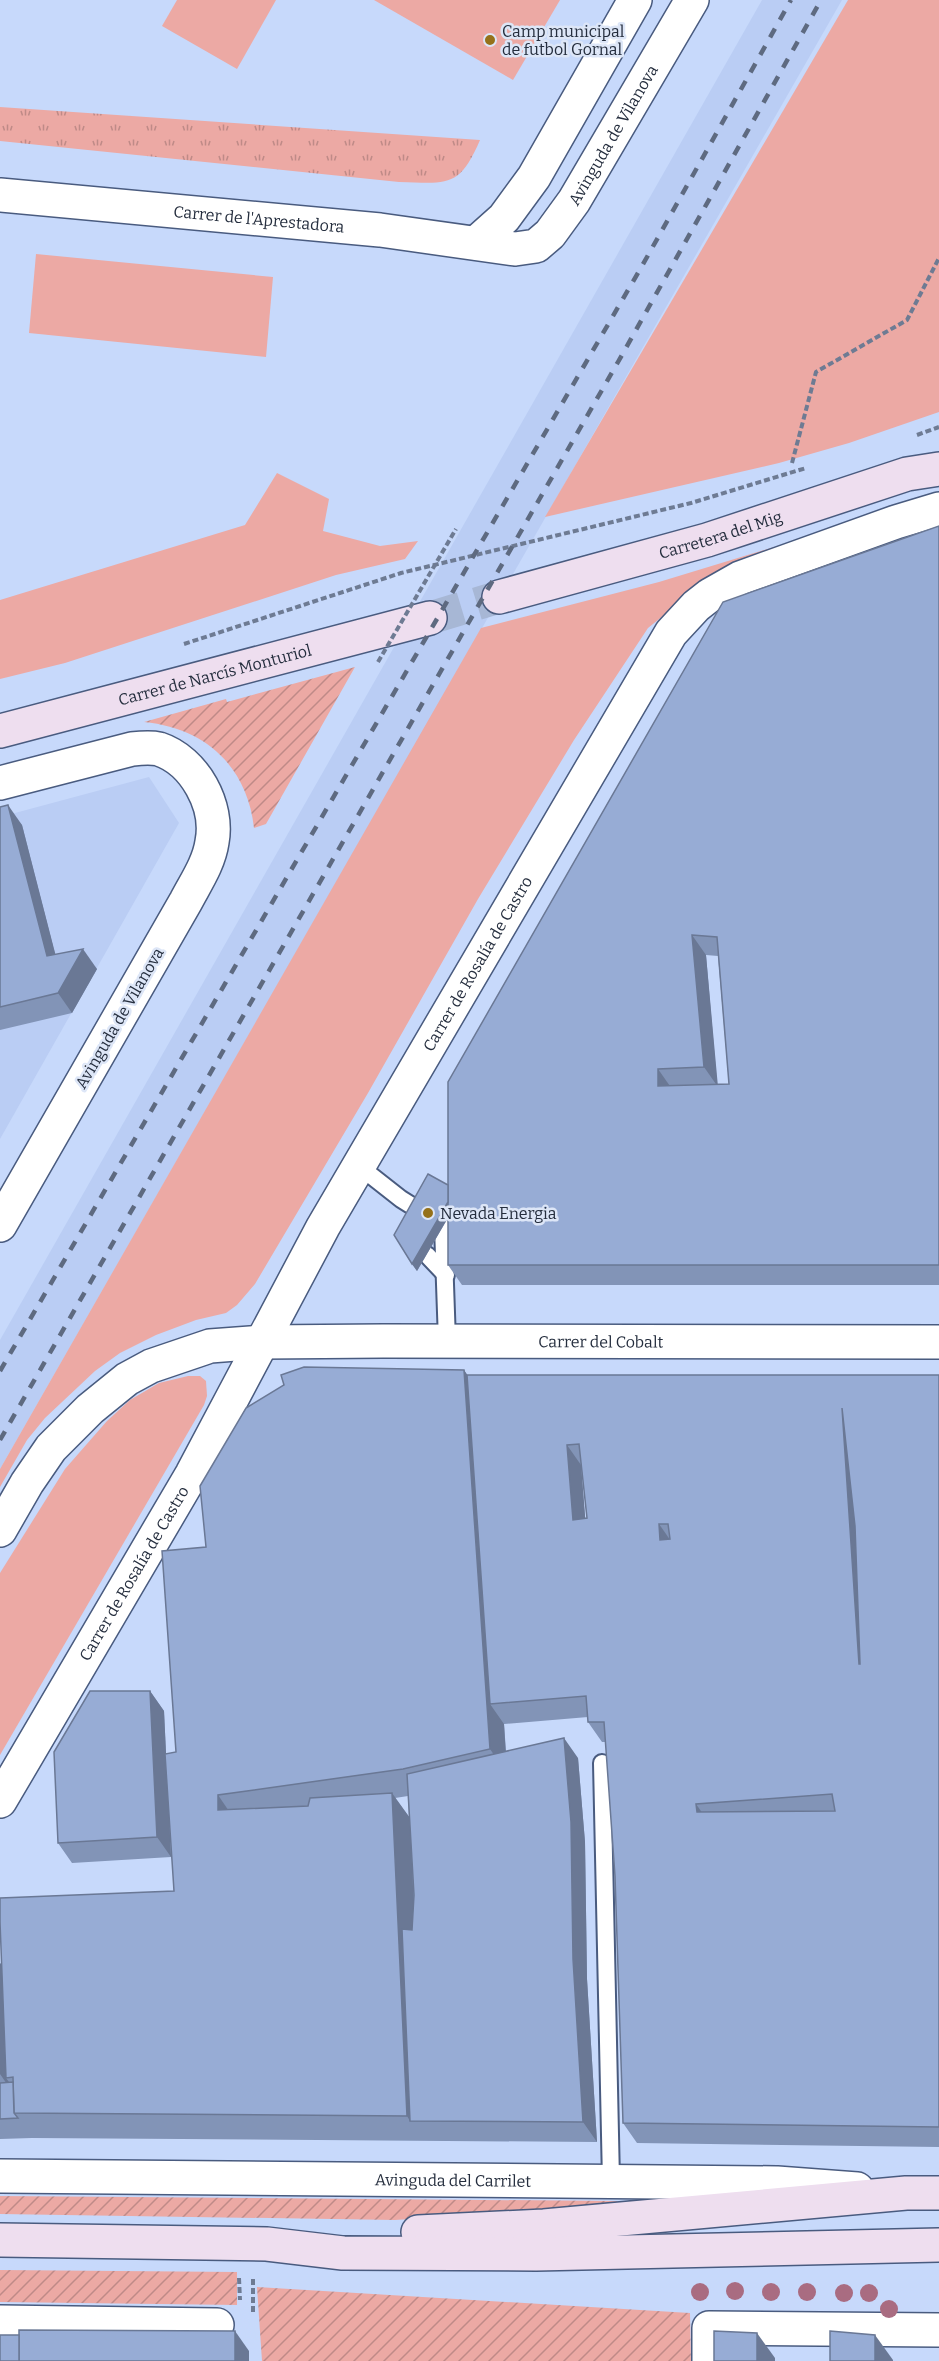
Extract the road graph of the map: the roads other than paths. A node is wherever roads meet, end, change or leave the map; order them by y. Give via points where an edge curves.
1 (635, 0) edge
2 (692, 0) edge
3 (0, 195) edge
4 (476, 243) junction
5 (515, 249) joint
6 (939, 456) edge
7 (939, 469) edge
8 (907, 474) junction
9 (939, 509) edge
10 (500, 597) tunnel mouth
11 (430, 618) tunnel mouth
12 (0, 731) edge
13 (0, 783) edge
14 (359, 1166) junction
15 (401, 1199) junction
16 (452, 1212) edge
17 (0, 1225) edge
18 (435, 1241) dead end
19 (446, 1275) junction
20 (447, 1341) junction
21 (263, 1342) junction
22 (939, 1342) edge
23 (0, 1530) edge
24 (602, 1763) dead end
25 (0, 1801) edge
26 (0, 2176) edge
27 (611, 2181) junction
28 (906, 2193) junction
29 (939, 2193) edge
30 (0, 2240) edge
31 (267, 2244) junction
32 (939, 2246) edge
33 (229, 2317) road end
34 (0, 2322) edge
35 (939, 2330) edge
36 (709, 2361) edge

1 - 4 street via 534,177 504,218
2 - 5 street, Avinguda de Vilanova via 574,201 536,246
3 - 4 street, Carrer de l'Aprestadora via 380,230
4 - 5 street, Carrer de l'Aprestadora
6 - 8 main road
7 - 8 main road, Carretera del Mig
8 - 10 main road, Carretera del Mig via 707,540
9 - 14 street, Carrer de Rosalía de Castro via 740,578 710,595 677,627
11 - 12 main road, Carrer de Narcís Monturiol
13 - 17 street, Avinguda de Vilanova via 148,747 174,756 197,778 213,823 205,864
14 - 15 lane
14 - 21 street, Carrer de Rosalía de Castro
15 - 15 lane via 414,1211
16 - 19 lane
18 - 19 lane
19 - 20 lane
20 - 21 street, Carrer del Cobalt
20 - 22 street, Carrer del Cobalt
21 - 23 street via 210,1346 151,1366 127,1379 90,1408 51,1448
21 - 25 street, Carrer de Rosalía de Castro via 192,1474
24 - 27 lane
26 - 27 street, Avinguda del Carrilet
27 - 28 street, Avinguda del Carrilet via 777,2182
28 - 29 main road, Avinguda del Carrilet
28 - 31 main road, Avinguda del Carrilet via 544,2226 343,2234
30 - 31 main road, Avinguda del Carrilet
31 - 32 main road, Avinguda del Carrilet via 343,2253 536,2254
33 - 34 street
35 - 36 street via 710,2328

